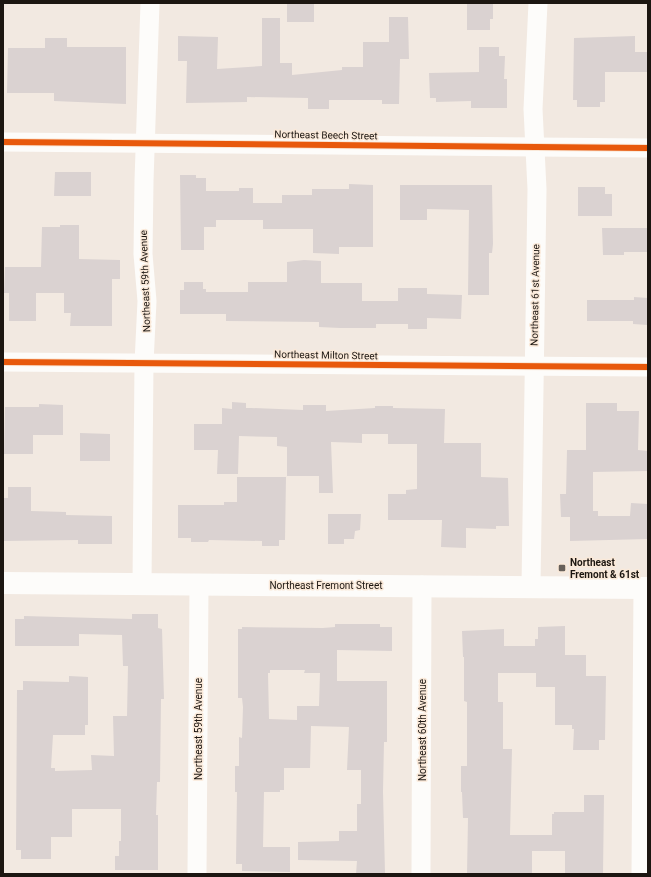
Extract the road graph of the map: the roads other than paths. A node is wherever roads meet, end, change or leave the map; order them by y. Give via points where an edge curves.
1 (150, 3) edge
2 (538, 3) edge
3 (3, 142) edge
4 (146, 143) junction
5 (535, 146) junction
6 (648, 148) edge
7 (3, 362) edge
8 (144, 363) junction
9 (534, 367) junction
10 (648, 367) edge
11 (3, 583) edge
12 (142, 584) junction
13 (199, 585) junction
14 (422, 586) junction
15 (531, 587) junction
16 (646, 588) edge
17 (197, 874) edge
18 (421, 874) edge
19 (641, 874) edge

1 - 4 street, Northeast 59th Avenue
2 - 5 street, Northeast 61st Avenue via 533,108
3 - 4 street, Northeast Beech Street
4 - 5 street, Northeast Beech Street
4 - 8 street, Northeast 59th Avenue via 143,237 147,315
5 - 6 street, Northeast Beech Street
5 - 9 street, Northeast 61st Avenue via 537,189
7 - 8 street, Northeast Milton Street
8 - 9 street, Northeast Milton Street
8 - 12 street, Northeast 59th Avenue
9 - 10 street, Northeast Milton Street
9 - 15 street, Northeast 61st Avenue
11 - 12 main road, Northeast Fremont Street
12 - 13 main road, Northeast Fremont Street
13 - 14 main road, Northeast Fremont Street
13 - 17 street, Northeast 59th Avenue
14 - 15 main road, Northeast Fremont Street
14 - 18 street, Northeast 60th Avenue
15 - 16 main road, Northeast Fremont Street
16 - 19 street

